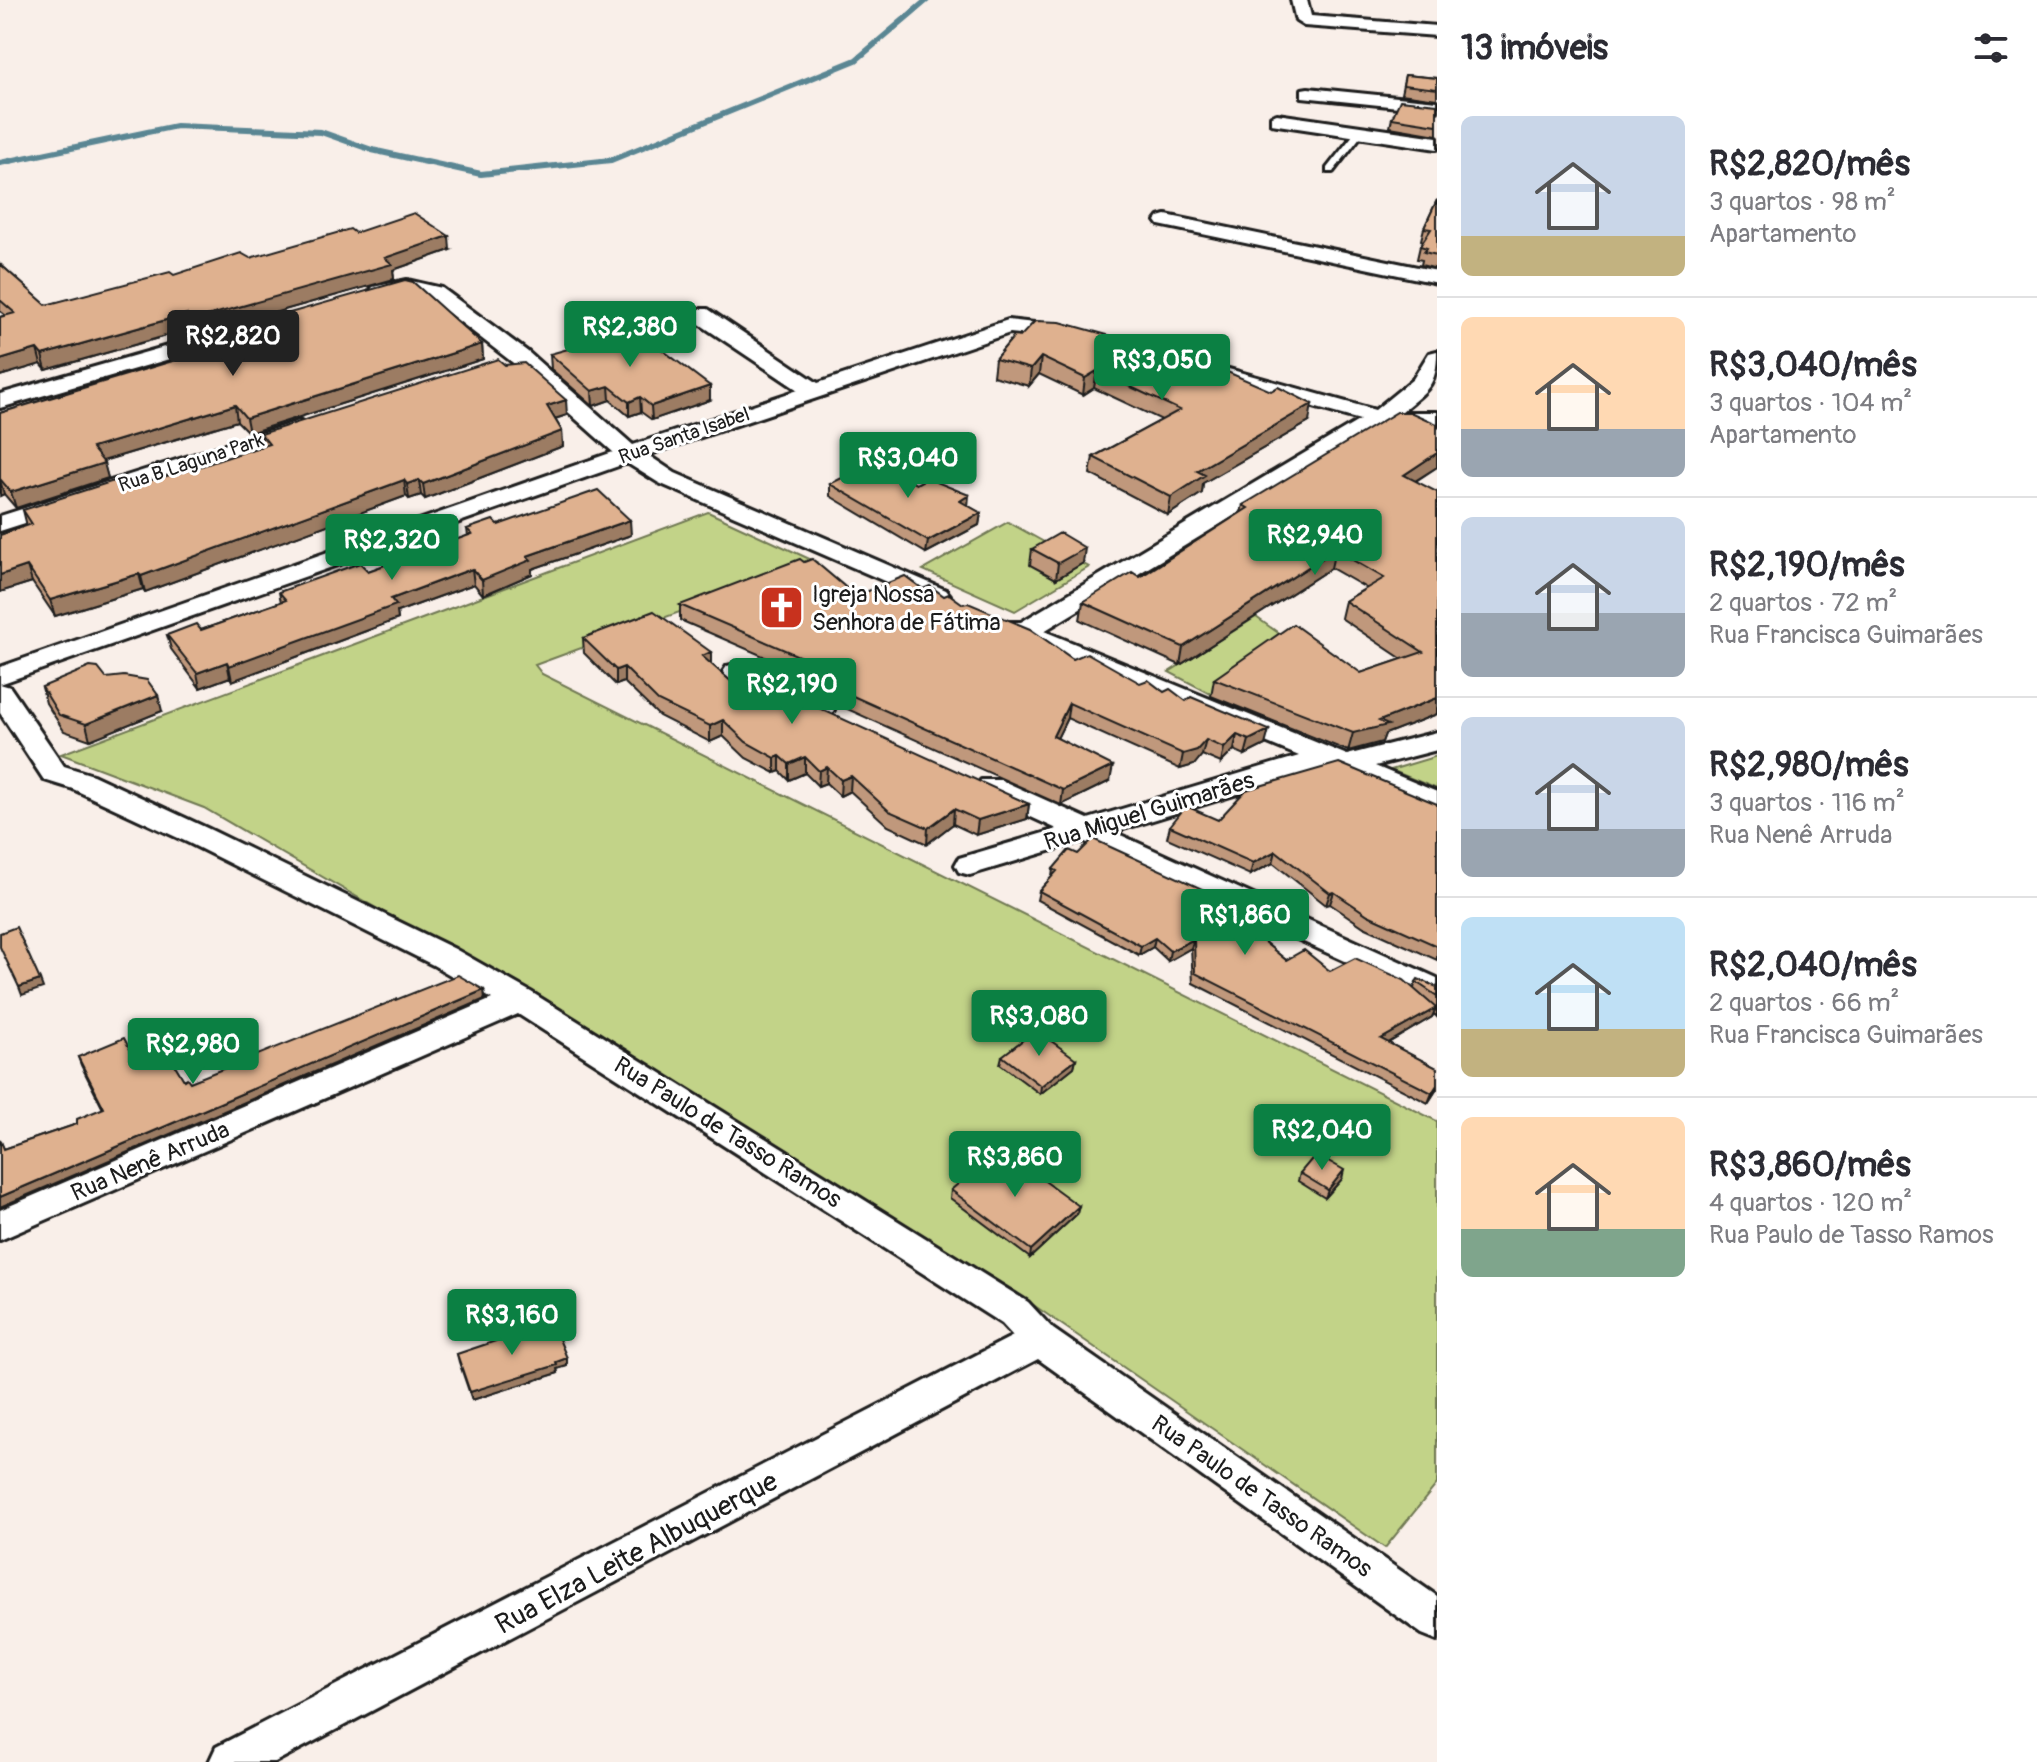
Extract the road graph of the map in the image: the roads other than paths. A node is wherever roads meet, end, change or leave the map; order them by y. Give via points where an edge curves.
1 (1299, 0) edge
2 (1437, 31) edge
3 (1308, 93) dead end
4 (1437, 106) edge
5 (1277, 120) dead end
6 (1360, 132) junction
7 (1437, 143) edge
8 (1330, 170) dead end
9 (1166, 221) dead end
10 (1437, 277) edge
11 (360, 297) edge
12 (700, 314) dead end
13 (255, 327) edge
14 (1090, 339) edge
15 (520, 357) junction
16 (1437, 358) edge
17 (490, 366) edge
18 (1196, 368) edge
19 (815, 391) junction
20 (0, 401) edge
21 (1379, 418) junction
22 (327, 419) edge
23 (1437, 419) edge
24 (629, 454) junction
25 (0, 524) edge
26 (966, 608) edge
27 (995, 620) edge
28 (1023, 632) junction
29 (736, 672) dead end
30 (0, 676) edge
31 (0, 693) edge
32 (848, 722) edge
33 (1437, 741) edge
34 (1336, 761) junction
35 (961, 773) edge
36 (1437, 803) edge
37 (1087, 830) junction
38 (970, 865) dead end
39 (1437, 991) edge
40 (520, 1000) junction
41 (0, 1226) edge
42 (1040, 1340) junction
43 (1437, 1620) edge
44 (231, 1762) edge

1 - 2 street via 1304,21
3 - 4 street
5 - 6 street
6 - 7 street
6 - 8 lane
9 - 10 street
11 - 15 street via 407,286 435,292
12 - 19 street
13 - 20 street
14 - 19 street, Rua Santa Isabel via 1041,327 1008,326
15 - 17 street
15 - 24 street
16 - 21 street via 1422,383
18 - 21 street
19 - 24 street, Rua Santa Isabel
21 - 23 street
21 - 28 street
22 - 25 street, Rua B Laguna Park
24 - 26 street via 667,478
24 - 30 street, Rua Santa Isabel
27 - 28 street
28 - 34 street
29 - 32 street
31 - 40 street, Rua Paulo de Tasso Ramos via 54,773 199,836
33 - 34 street, Rua Miguel Guimarães
34 - 36 street
34 - 37 street, Rua Miguel Guimarães
35 - 37 street
37 - 38 street, Rua Miguel Guimarães
37 - 39 street
40 - 41 street, Rua Nenê Arruda
40 - 42 street, Rua Paulo de Tasso Ramos via 1015,1313
42 - 43 street, Rua Paulo de Tasso Ramos
42 - 44 street, Rua Elza Leite Albuquerque

